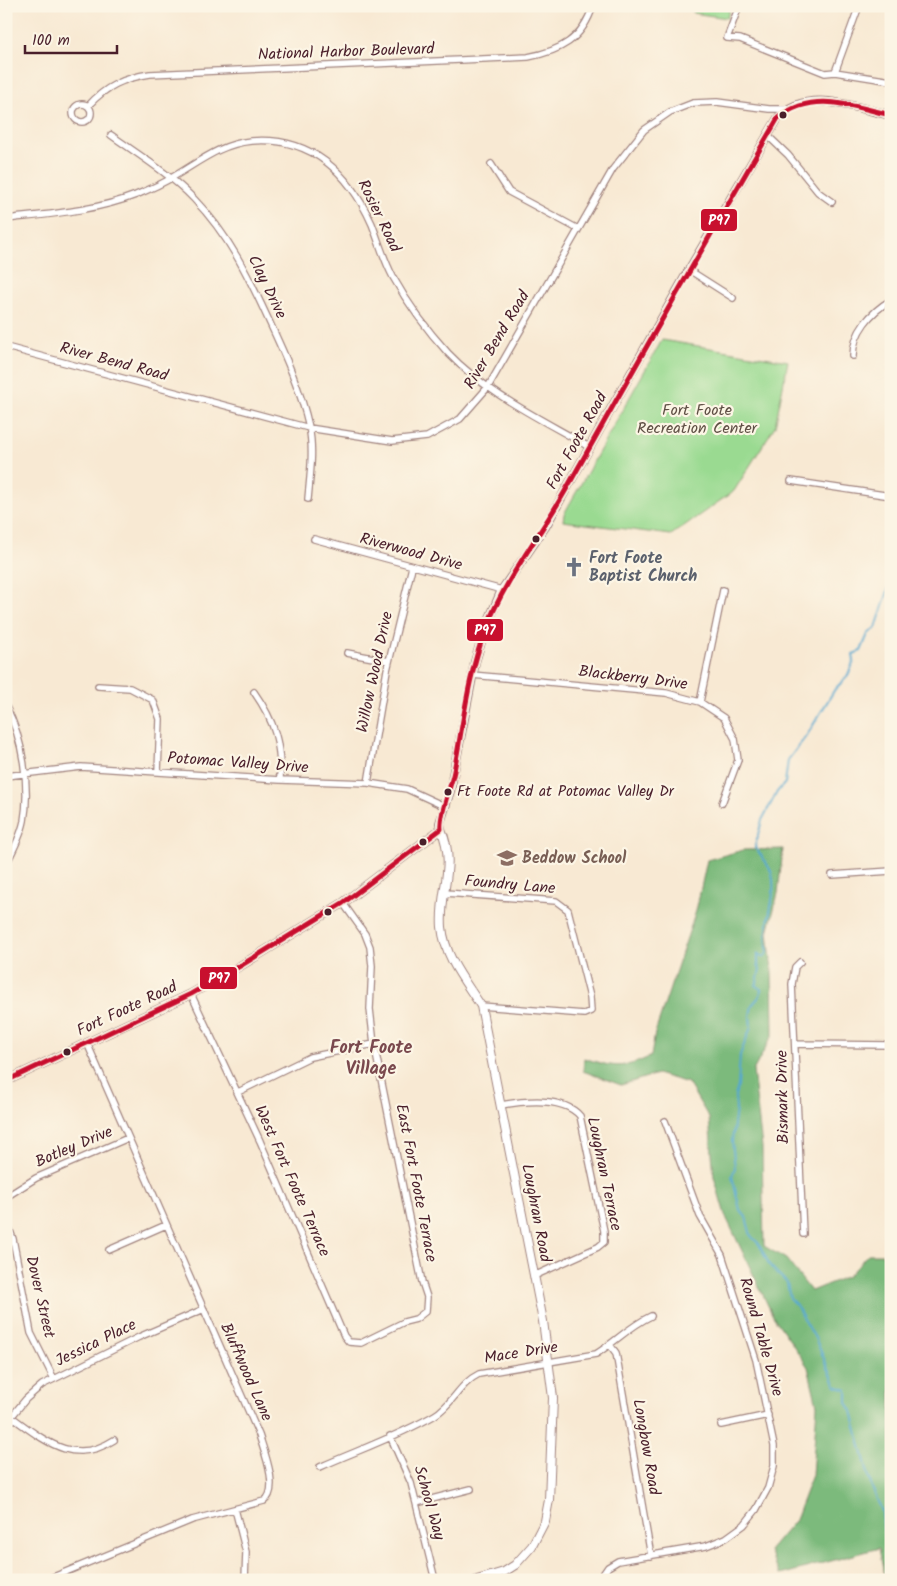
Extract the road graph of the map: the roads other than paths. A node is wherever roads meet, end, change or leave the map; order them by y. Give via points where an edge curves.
1 (593, 6) edge
2 (739, 6) edge
3 (859, 6) edge
4 (835, 72) junction
5 (891, 82) edge
6 (88, 106) dead end
7 (788, 109) junction
8 (891, 115) edge
9 (111, 135) dead end
10 (767, 136) junction
11 (491, 164) dead end
12 (172, 178) junction
13 (832, 202) dead end
14 (6, 219) edge
15 (578, 229) junction
16 (689, 270) junction
17 (733, 298) dead end
18 (891, 300) edge
19 (6, 347) edge
20 (853, 356) dead end
21 (488, 387) junction
22 (309, 428) junction
23 (589, 447) junction
24 (791, 481) dead end
25 (891, 496) edge
26 (308, 499) dead end
27 (314, 539) dead end
28 (412, 567) junction
29 (502, 590) junction
30 (723, 590) dead end
31 (347, 653) dead end
32 (388, 661) junction
33 (472, 675) junction
34 (98, 686) dead end
35 (254, 692) dead end
36 (700, 702) junction
37 (6, 708) edge
38 (158, 772) junction
39 (24, 774) junction
40 (6, 776) edge
41 (280, 780) junction
42 (368, 783) junction
43 (722, 803) dead end
44 (446, 807) junction
45 (441, 828) junction
46 (6, 864) edge
47 (887, 871) edge
48 (832, 875) dead end
49 (445, 893) junction
50 (343, 903) junction
51 (800, 962) dead end
52 (191, 994) junction
53 (481, 1006) junction
54 (86, 1043) junction
55 (374, 1044) junction
56 (795, 1044) junction
57 (891, 1045) edge
58 (6, 1081) edge
59 (238, 1092) junction
60 (501, 1105) junction
61 (664, 1121) dead end
62 (128, 1138) junction
63 (6, 1197) edge
64 (6, 1220) edge
65 (166, 1225) junction
66 (803, 1234) dead end
67 (109, 1250) dead end
68 (534, 1276) junction
69 (204, 1309) junction
70 (651, 1316) dead end
71 (386, 1330) joint
72 (610, 1346) junction
73 (549, 1363) junction
74 (54, 1379) junction
75 (9, 1414) edge
76 (768, 1415) junction
77 (721, 1425) dead end
78 (390, 1436) junction
79 (114, 1440) dead end
80 (320, 1467) dead end
81 (471, 1489) dead end
82 (416, 1503) junction
83 (235, 1509) junction
84 (651, 1556) junction
85 (46, 1580) edge
86 (245, 1580) edge
87 (435, 1580) edge
88 (477, 1580) edge
89 (599, 1580) edge

1 - 6 street, National Harbor Boulevard via 577,35 550,53 528,57 150,74 126,78 109,86
2 - 4 street via 727,38 740,39 825,73
3 - 4 street
4 - 5 street
7 - 8 street via 802,102 820,102
7 - 10 street, Fort Foote Road
7 - 15 street, River Bend Road via 708,102 684,105 670,112 644,130 620,159
9 - 12 street, Clay Drive
10 - 13 street via 818,192
10 - 16 street, Fort Foote Road
11 - 15 street via 509,192
12 - 14 street, Rosier Road via 112,203
12 - 21 street, Rosier Road via 214,151 252,141 293,146 324,159 353,189 372,224 394,278 414,311 448,353
12 - 22 street, Clay Drive via 210,218 240,260 289,366
15 - 21 street, River Bend Road
16 - 17 street
16 - 23 street, Fort Foote Road
18 - 20 street via 860,330
19 - 22 street, River Bend Road
21 - 22 street, River Bend Road via 460,419 439,432 415,440 392,441
21 - 23 street, Rosier Road
22 - 26 street, Clay Drive via 311,471
23 - 29 street, Fort Foote Road via 545,527
24 - 25 street
27 - 28 street, Riverwood Drive
28 - 29 street, Riverwood Drive
28 - 32 street, Willow Wood Drive
29 - 33 street, Fort Foote Road via 484,632
30 - 36 street
31 - 32 street
32 - 42 street, Willow Wood Drive
33 - 36 street, Blackberry Drive via 666,693
33 - 44 street, Fort Foote Road
34 - 38 street via 130,688 153,700 160,719
35 - 41 street via 276,731
36 - 43 street, Blackberry Drive via 724,718 735,739 738,760
37 - 39 street via 15,728
38 - 39 street, Potomac Valley Drive via 81,767
38 - 41 street, Potomac Valley Drive
39 - 40 street, Potomac Valley Drive
39 - 46 street via 26,802 23,823
41 - 42 street, Potomac Valley Drive
42 - 44 street, Potomac Valley Drive via 408,789
44 - 45 street, Fort Foote Road
45 - 49 street, Loughran Road via 449,855
45 - 50 street, Fort Foote Road
47 - 48 street
49 - 53 street, Loughran Road via 442,920 446,945 458,972
49 - 53 street, Foundry Lane via 550,901 566,906 570,914 592,1008 589,1013
50 - 52 street, Fort Foote Road
50 - 55 street, East Fort Foote Terrace via 370,946 370,1009
51 - 56 street, Bismark Drive via 792,975
52 - 54 street, Fort Foote Road
52 - 59 street, West Fort Foote Terrace
53 - 60 street, Loughran Road
54 - 58 street, Fort Foote Road
54 - 62 street, Bluffwood Lane
55 - 59 street via 310,1057
55 - 71 street, East Fort Foote Terrace via 428,1307 416,1319
56 - 57 street
56 - 66 street, Bismark Drive
59 - 71 street, West Fort Foote Terrace via 344,1336 349,1342 361,1343
60 - 68 street, Loughran Road
60 - 68 street, Loughran Terrace via 548,1103 575,1110 580,1116 604,1231 604,1242 598,1247
61 - 76 street, Round Table Drive via 700,1216 722,1255 756,1360
62 - 63 street, Botley Drive via 36,1178
62 - 65 street, Bluffwood Lane
64 - 74 street, Dover Street via 13,1239 31,1333
65 - 67 street
65 - 69 street, Bluffwood Lane
68 - 73 street, Loughran Road
69 - 74 street, Jessica Place
69 - 83 street, Bluffwood Lane via 259,1435 272,1483 269,1498
70 - 72 street, Mace Drive via 629,1328
72 - 73 street, Mace Drive via 596,1354
72 - 84 street, Longbow Road via 616,1353
73 - 78 street, Mace Drive via 479,1374 441,1410
73 - 88 street, Loughran Road via 553,1398 548,1514 532,1546 516,1565
74 - 75 street, Jessica Place via 38,1388
75 - 79 street via 42,1439 65,1449 92,1450
76 - 77 street
76 - 84 street, Round Table Drive via 774,1466 768,1488 750,1518 736,1532 717,1542
78 - 80 street, Mace Drive
78 - 82 street, School Way via 407,1470
81 - 82 street
82 - 87 street, School Way
83 - 85 street, Bluffwood Lane via 192,1520
83 - 86 street via 246,1552
84 - 89 street, Round Table Drive via 618,1561 608,1567

